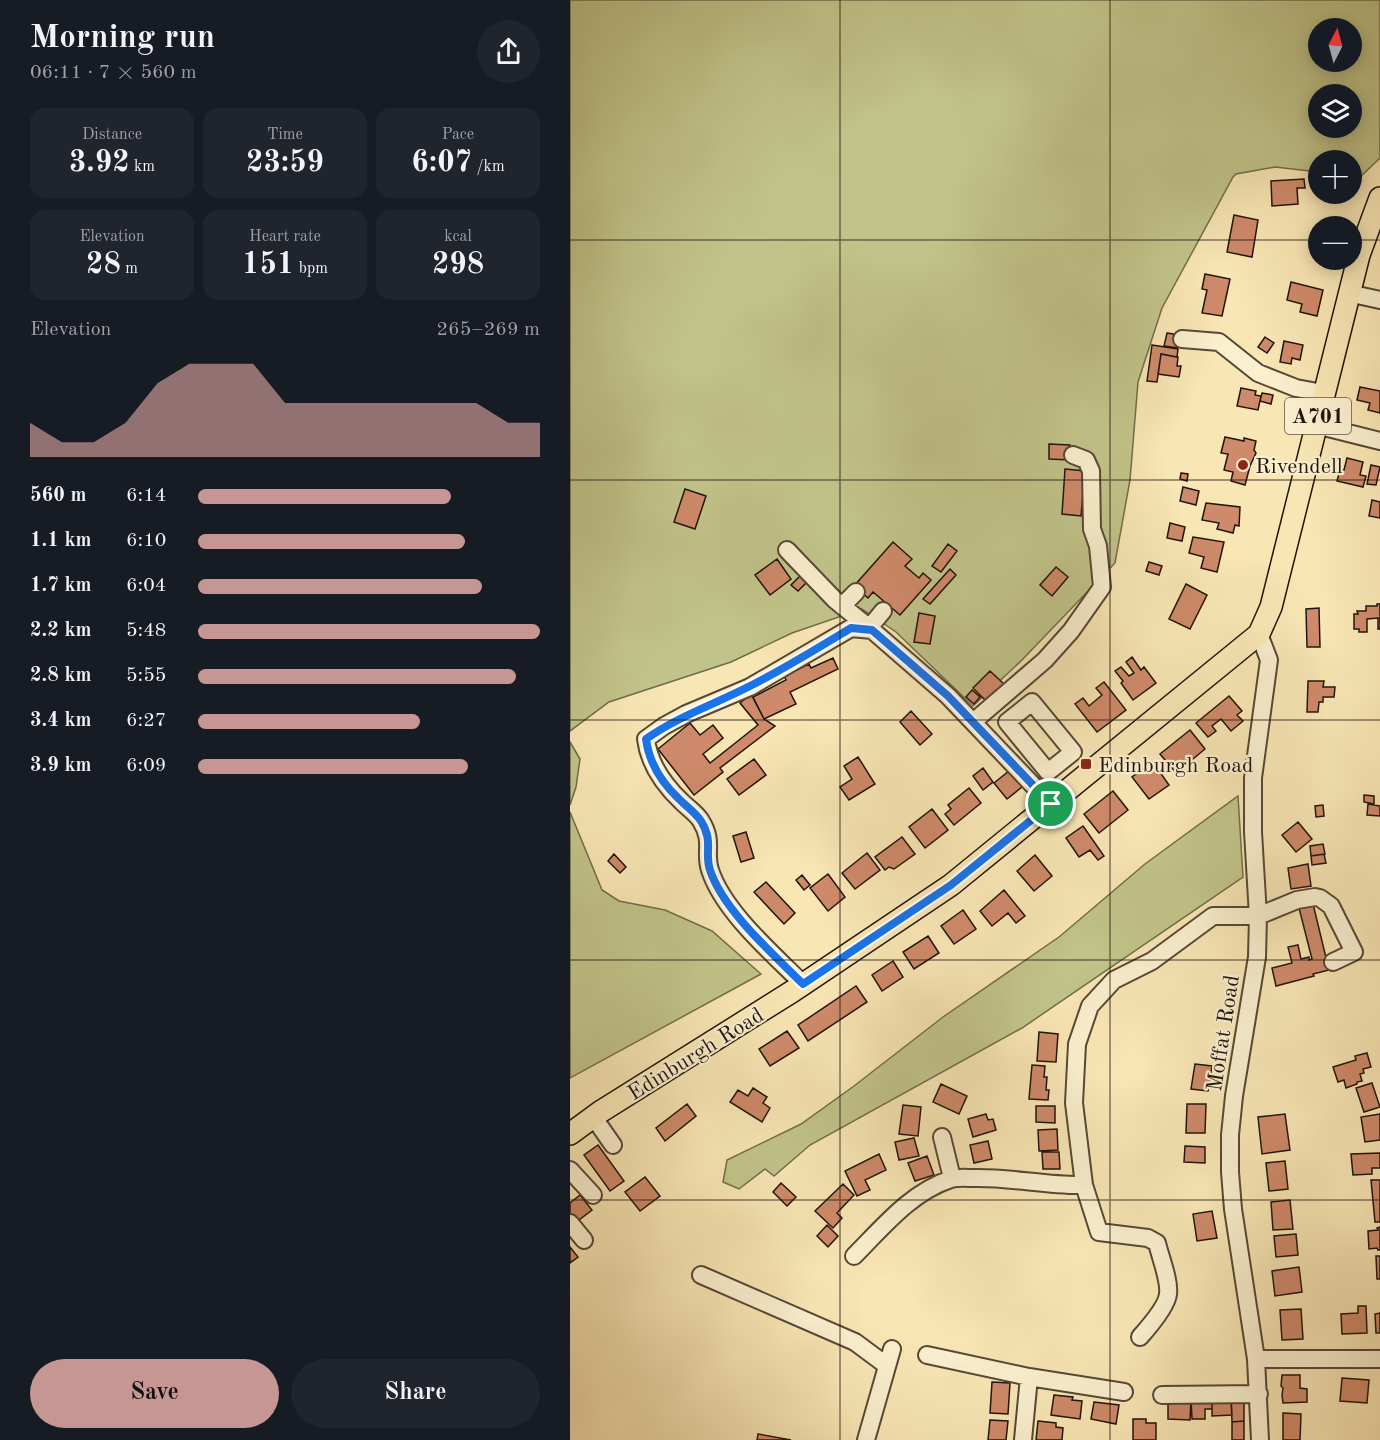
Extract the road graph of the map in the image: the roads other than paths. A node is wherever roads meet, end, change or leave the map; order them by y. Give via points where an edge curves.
1 (1380, 198) edge
2 (1348, 293) junction
3 (1380, 300) edge
4 (1182, 339) dead end
5 (1323, 393) junction
6 (1316, 425) junction
7 (1380, 441) edge
8 (1073, 455) dead end
9 (787, 550) dead end
10 (856, 592) dead end
11 (842, 606) junction
12 (883, 611) dead end
13 (870, 629) junction
14 (1259, 634) junction
15 (1007, 722) dead end
16 (976, 726) junction
17 (1051, 804) junction
18 (1258, 916) junction
19 (1333, 962) dead end
20 (803, 984) junction
21 (592, 1119) junction
22 (570, 1134) edge
23 (942, 1137) dead end
24 (613, 1145) dead end
25 (570, 1170) edge
26 (952, 1179) junction
27 (1084, 1185) junction
28 (592, 1195) dead end
29 (570, 1223) edge
30 (584, 1240) dead end
31 (854, 1256) dead end
32 (700, 1275) dead end
33 (1140, 1337) dead end
34 (892, 1349) dead end
35 (927, 1355) dead end
36 (1256, 1359) junction
37 (1380, 1359) edge
38 (886, 1365) junction
39 (1029, 1377) junction
40 (1124, 1392) dead end
41 (1259, 1394) junction
42 (1162, 1395) dead end
43 (866, 1440) edge
44 (1023, 1440) edge
45 (1260, 1440) edge

1 - 2 main road, Edinburgh Road / A701
2 - 3 street
2 - 5 main road, Edinburgh Road / A701
4 - 5 street via 1219,342 1257,373 1296,388
5 - 6 main road, Edinburgh Road / A701
6 - 7 street
6 - 14 main road, Edinburgh Road / A701 via 1271,607
8 - 16 street via 1086,460 1091,471 1092,530 1098,546 1101,587 1071,632
9 - 11 street
10 - 11 street
11 - 13 street
12 - 13 street
13 - 16 street via 948,696
13 - 20 street via 851,628 750,687 671,722 646,739 648,756 668,789 699,818 708,833 709,868 721,896
14 - 17 main road, Edinburgh Road / A701
14 - 18 street, Moffat Road via 1269,660 1253,778
15 - 16 street
16 - 17 street
17 - 20 main road, Edinburgh Road / A701 via 951,885
18 - 19 street via 1297,900 1320,898 1331,906 1354,952
18 - 27 street via 1212,916 1152,961 1114,980 1090,1006 1077,1044 1074,1102
18 - 36 street, Moffat Road via 1257,957 1230,1135 1233,1209
20 - 21 main road, Edinburgh Road / A701
21 - 22 main road, Edinburgh Road / A701
21 - 24 street
23 - 26 street
25 - 28 street
26 - 27 street
26 - 31 street via 921,1194 899,1211
27 - 33 street via 1099,1232 1148,1238 1157,1243 1169,1293
29 - 30 street
32 - 38 street via 855,1342
34 - 38 street
35 - 39 street
36 - 37 street
36 - 41 street, Moffat Road
38 - 43 street
39 - 40 street
39 - 44 street
41 - 42 street
41 - 45 street, Moffat Road

